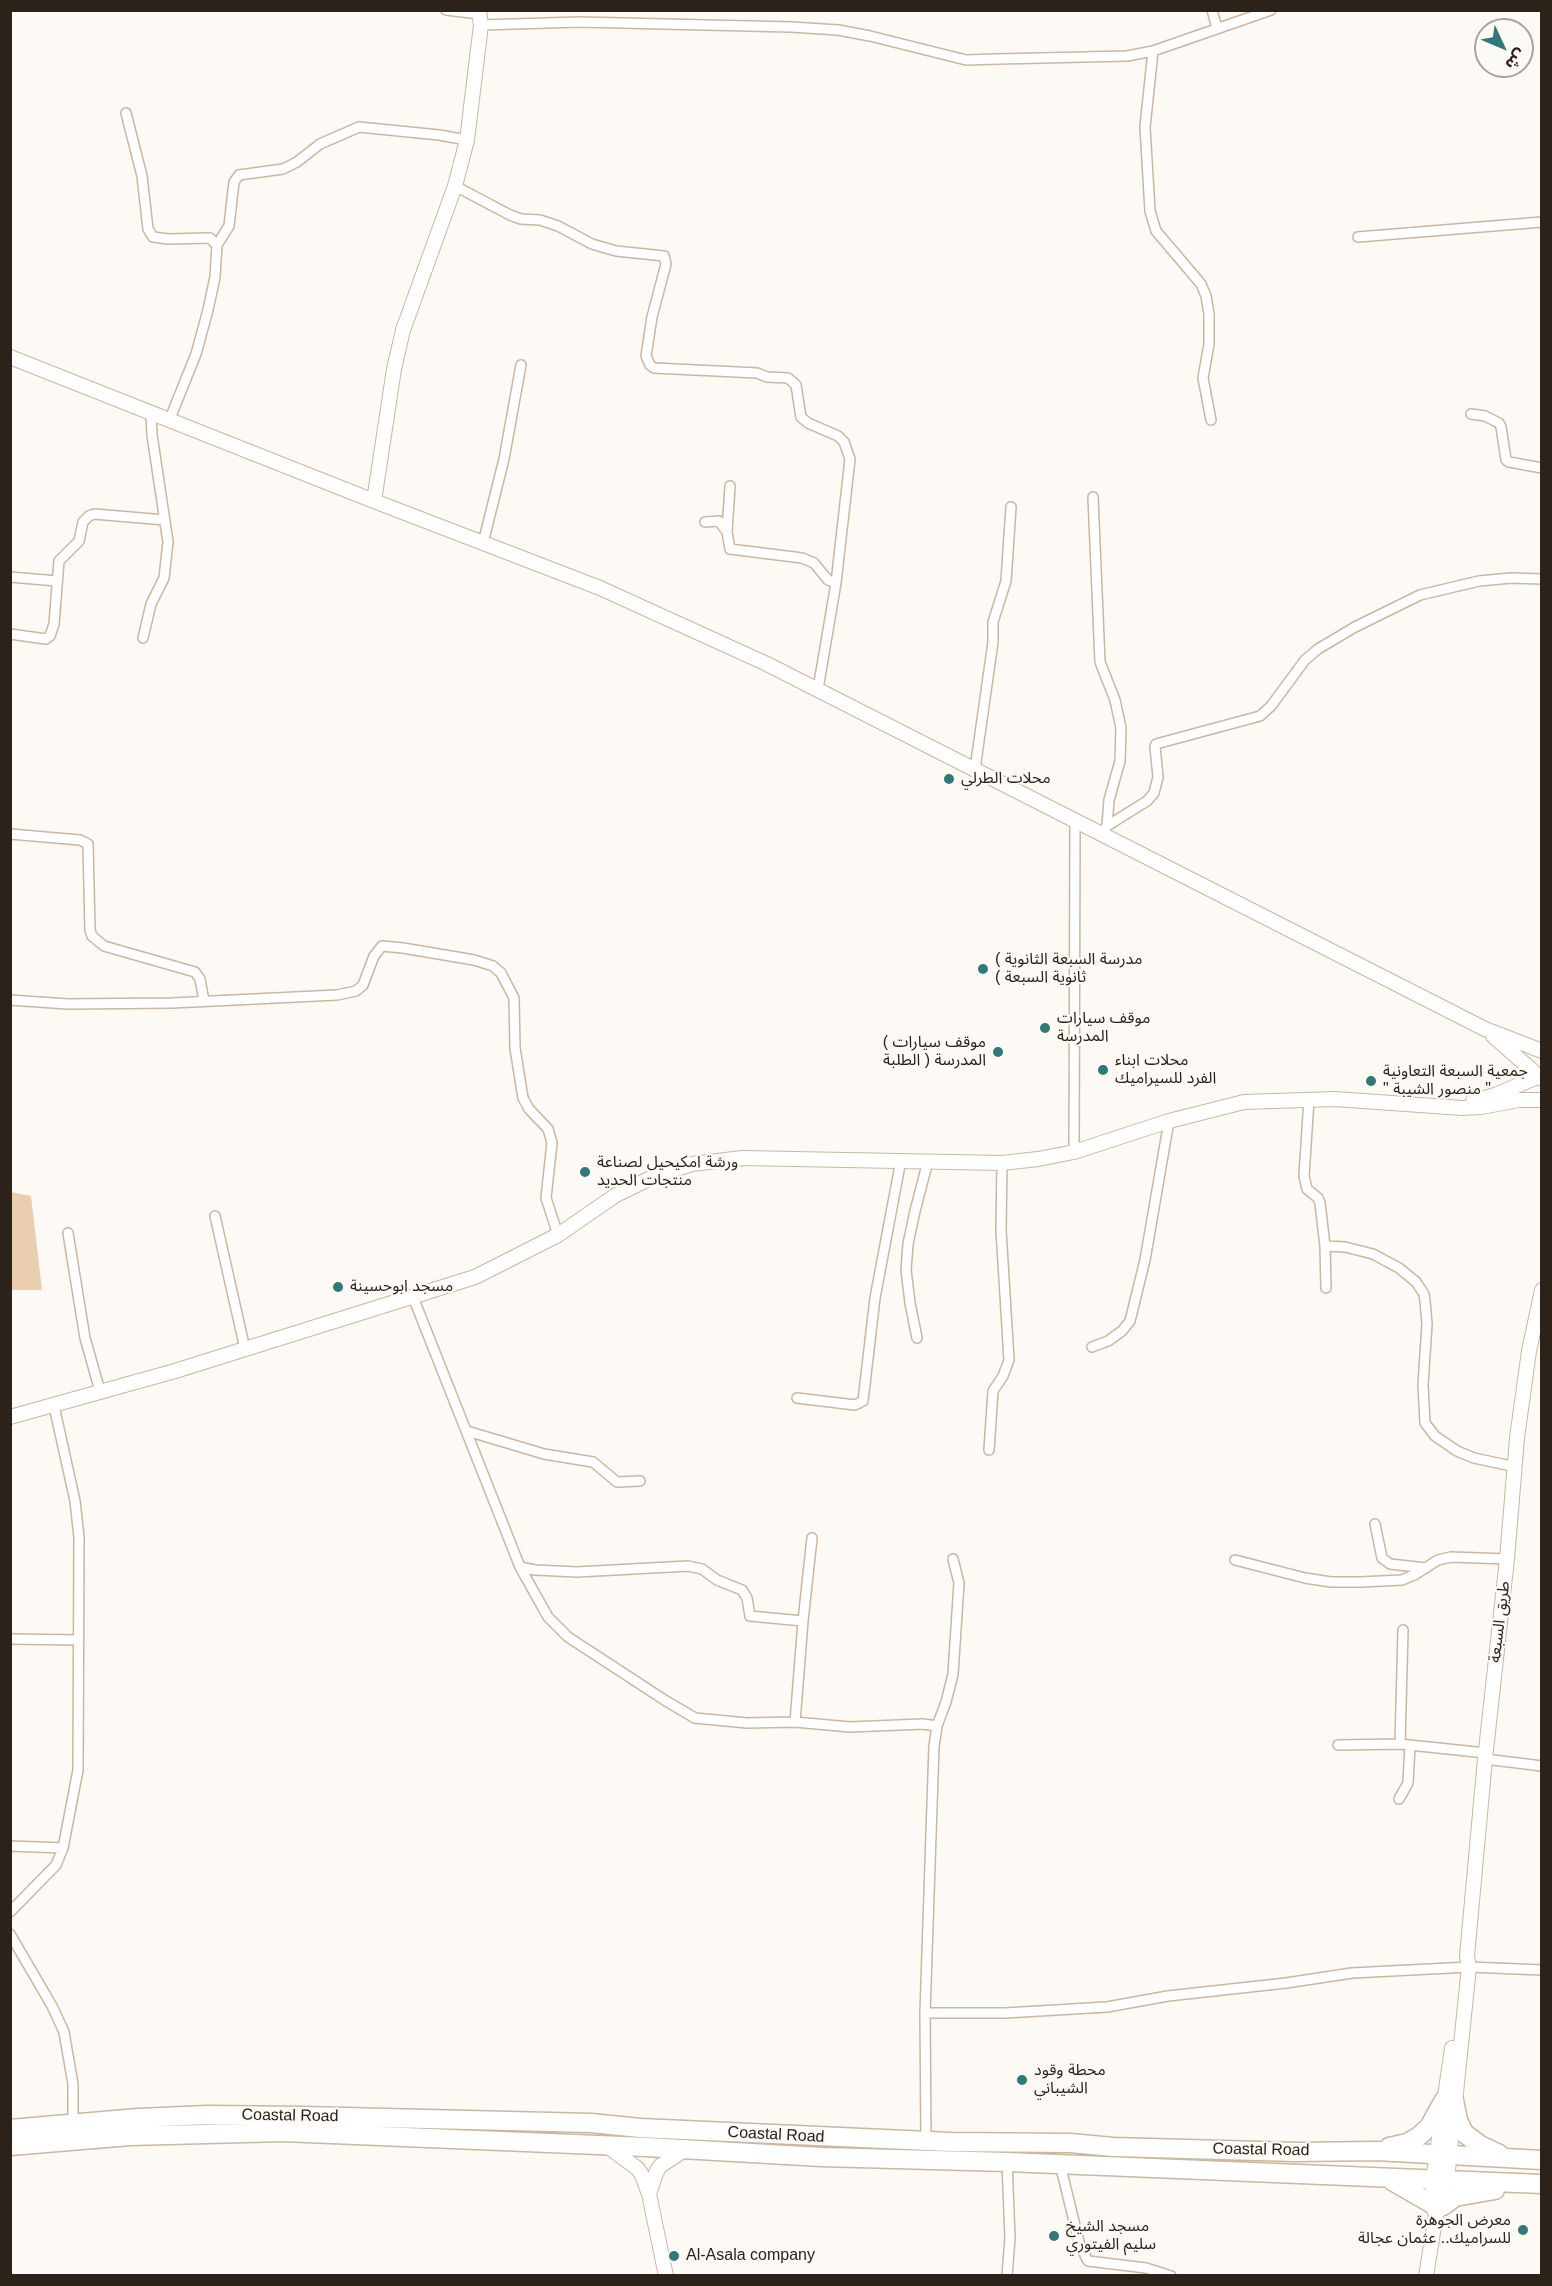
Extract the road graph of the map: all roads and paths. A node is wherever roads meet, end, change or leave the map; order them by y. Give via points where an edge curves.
1 (446, 10) edge
2 (1212, 10) edge
3 (1271, 10) edge
4 (480, 17) edge
5 (1217, 28) junction
6 (1154, 51) junction
7 (126, 113) dead end
8 (467, 140) junction
9 (455, 186) junction
10 (1542, 222) edge
11 (1358, 237) dead end
12 (217, 245) junction
13 (10, 357) edge
14 (521, 365) dead end
15 (151, 414) junction
16 (1471, 414) dead end
17 (1210, 420) dead end
18 (169, 421) junction
19 (1542, 468) edge
20 (730, 486) dead end
21 (1093, 497) dead end
22 (374, 501) junction
23 (1011, 507) dead end
24 (165, 520) junction
25 (705, 522) dead end
26 (727, 532) junction
27 (483, 543) junction
28 (10, 577) edge
29 (1542, 579) edge
30 (57, 581) junction
31 (836, 583) junction
32 (10, 634) edge
33 (143, 638) dead end
34 (818, 688) junction
35 (975, 769) junction
36 (1075, 819) junction
37 (1104, 830) junction
38 (10, 834) edge
39 (10, 1000) edge
40 (204, 1001) junction
41 (1485, 1029) junction
42 (1542, 1051) edge
43 (1540, 1077) edge
44 (1309, 1099) junction
45 (1542, 1100) edge
46 (1448, 1108) junction
47 (1169, 1121) junction
48 (1074, 1152) junction
49 (901, 1160) junction
50 (928, 1161) junction
51 (1002, 1163) junction
52 (215, 1216) dead end
53 (68, 1233) dead end
54 (558, 1235) junction
55 (1325, 1246) junction
56 (1326, 1288) dead end
57 (1542, 1290) edge
58 (413, 1297) junction
59 (917, 1338) dead end
60 (1092, 1347) dead end
61 (244, 1349) junction
62 (1535, 1352) edge
63 (100, 1391) junction
64 (797, 1398) dead end
65 (54, 1406) junction
66 (10, 1417) edge
67 (467, 1431) junction
68 (989, 1450) dead end
69 (1516, 1467) junction
70 (640, 1481) dead end
71 (1375, 1524) dead end
72 (812, 1538) dead end
73 (953, 1559) dead end
74 (1507, 1559) junction
75 (1235, 1560) dead end
76 (520, 1567) junction
77 (1426, 1568) junction
78 (803, 1621) junction
79 (1403, 1630) dead end
80 (10, 1639) edge
81 (78, 1640) junction
82 (795, 1722) junction
83 (937, 1726) junction
84 (1338, 1745) dead end
85 (1405, 1745) junction
86 (1485, 1756) junction
87 (1542, 1767) edge
88 (1399, 1799) dead end
89 (10, 1846) edge
90 (63, 1848) junction
91 (10, 1912) edge
92 (10, 1934) edge
93 (1466, 1964) junction
94 (1542, 1970) edge
95 (925, 2013) junction
96 (1449, 2100) junction
97 (73, 2123) junction
98 (10, 2128) edge
99 (821, 2137) junction
100 (926, 2140) junction
101 (10, 2146) edge
102 (607, 2146) junction
103 (686, 2149) junction
104 (1376, 2151) junction
105 (1443, 2155) junction
106 (821, 2157) junction
107 (1509, 2158) junction
108 (1542, 2160) edge
109 (1008, 2162) junction
110 (1060, 2164) junction
111 (1384, 2178) junction
112 (1440, 2180) junction
113 (1517, 2183) junction
114 (1542, 2184) edge
115 (649, 2194) junction
116 (1437, 2208) junction
117 (666, 2276) edge
118 (1007, 2276) edge
119 (1171, 2276) edge
120 (1426, 2276) edge

1 - 4 street
2 - 5 street
3 - 5 street
4 - 6 street via 838,30 966,60 1127,56
4 - 8 street
5 - 6 street
6 - 17 street via 1145,127 1150,211 1156,231 1201,284 1206,296 1209,344 1203,378
7 - 12 street via 142,177 148,229 153,237 210,238
8 - 9 street
8 - 12 street via 358,127 320,144 283,169 239,175 234,182 229,226
9 - 22 street via 403,330
9 - 31 street via 510,215 558,226 592,244 664,256 666,264 646,356 654,368 757,373 788,378 796,385 801,417 838,436 849,451
10 - 11 street
12 - 18 street via 208,310 196,354
13 - 15 street
14 - 27 street
15 - 18 street
15 - 24 street
16 - 19 street via 1499,423 1506,460
18 - 22 street
20 - 26 street
21 - 37 street via 1101,662 1121,728 1120,761
22 - 27 street
23 - 35 street via 1006,581 993,622
24 - 30 street via 89,516 83,522 79,541 59,561
24 - 33 street via 168,542 164,578 151,604
25 - 26 street via 719,521
26 - 31 street via 730,549 802,558
27 - 34 street via 600,588
28 - 30 street
29 - 37 street via 1479,581 1420,595 1355,627 1305,660 1260,716 1156,744 1158,777 1154,793
30 - 32 street via 50,636 46,639
31 - 34 street
34 - 35 street
35 - 36 street
36 - 37 street
36 - 48 street
37 - 41 street
38 - 40 street via 81,840 88,844 92,936 105,946 195,972
39 - 40 street via 68,1004
40 - 54 street via 356,991 363,985 382,946 493,966 514,998 515,1048 523,1098 548,1129 552,1143 546,1198
41 - 42 street
41 - 43 street
43 - 46 street
44 - 46 street
44 - 47 street via 1244,1102
44 - 55 street via 1304,1176 1307,1189 1320,1203
45 - 46 street
47 - 48 street
47 - 60 street via 1145,1260 1130,1321 1108,1341
48 - 51 street
49 - 50 street
49 - 54 street via 742,1158 692,1164 657,1175 616,1195
49 - 64 street via 875,1298 863,1401 855,1406
50 - 51 street
50 - 59 street via 908,1244 906,1270
51 - 68 street via 1001,1230 1009,1360 993,1391
52 - 61 street
53 - 63 street via 85,1338
54 - 58 street via 475,1277
55 - 56 street
55 - 69 street via 1373,1254 1416,1282 1424,1294 1427,1324 1425,1423 1435,1436 1457,1451
57 - 62 street, طريق السبعة
58 - 61 street
58 - 67 street
61 - 63 street
62 - 69 street, طريق السبعة via 1518,1428
63 - 65 street
65 - 66 street
65 - 81 street via 79,1536
67 - 70 street via 544,1454 593,1462 617,1482
67 - 76 street
69 - 74 street, طريق السبعة
71 - 77 street via 1382,1558 1390,1564
72 - 78 street
73 - 83 street via 958,1583 953,1674
74 - 77 street via 1451,1557
74 - 86 street, طريق السبعة
75 - 77 street via 1331,1582 1402,1580
76 - 78 street via 577,1572 688,1566 742,1590 748,1614 753,1618
76 - 82 street via 559,1630 695,1718
78 - 82 street
79 - 85 street
80 - 81 street
81 - 90 street via 78,1770
82 - 83 street via 850,1727
83 - 95 street
84 - 85 street
85 - 86 street
85 - 88 street via 1408,1783
86 - 87 street
86 - 93 street, طريق السبعة
89 - 90 street
90 - 91 street via 56,1865
92 - 97 street via 64,2032 73,2084
93 - 94 street
93 - 95 street via 1352,1973 1107,2007
93 - 96 street, طريق السبعة
95 - 100 street
96 - 104 highway via 1419,2136
96 - 105 street, طريق السبعة
96 - 107 highway via 1464,2133
97 - 98 highway, Coastal Road
97 - 99 highway, Coastal Road via 208,2115 303,2116 591,2123
99 - 100 highway, Coastal Road
99 - 106 highway
100 - 104 highway, Coastal Road
101 - 102 highway, Coastal Road via 207,2133 302,2133
102 - 103 highway, Coastal Road
102 - 115 street via 637,2168
103 - 106 highway, Coastal Road
103 - 115 street via 660,2166
104 - 105 highway, Coastal Road
105 - 107 highway, Coastal Road
105 - 112 street, طريق السبعة
106 - 109 highway, Coastal Road
107 - 108 highway, Coastal Road
109 - 110 highway, Coastal Road
109 - 118 street
110 - 111 highway, Coastal Road
110 - 119 street via 1080,2246 1088,2261 1146,2268
111 - 112 highway, Coastal Road
111 - 116 highway
112 - 113 highway, Coastal Road
112 - 116 street, طريق السبعة
113 - 114 highway, Coastal Road
113 - 116 highway via 1455,2198
115 - 117 street
116 - 120 street, طريق السبعة

